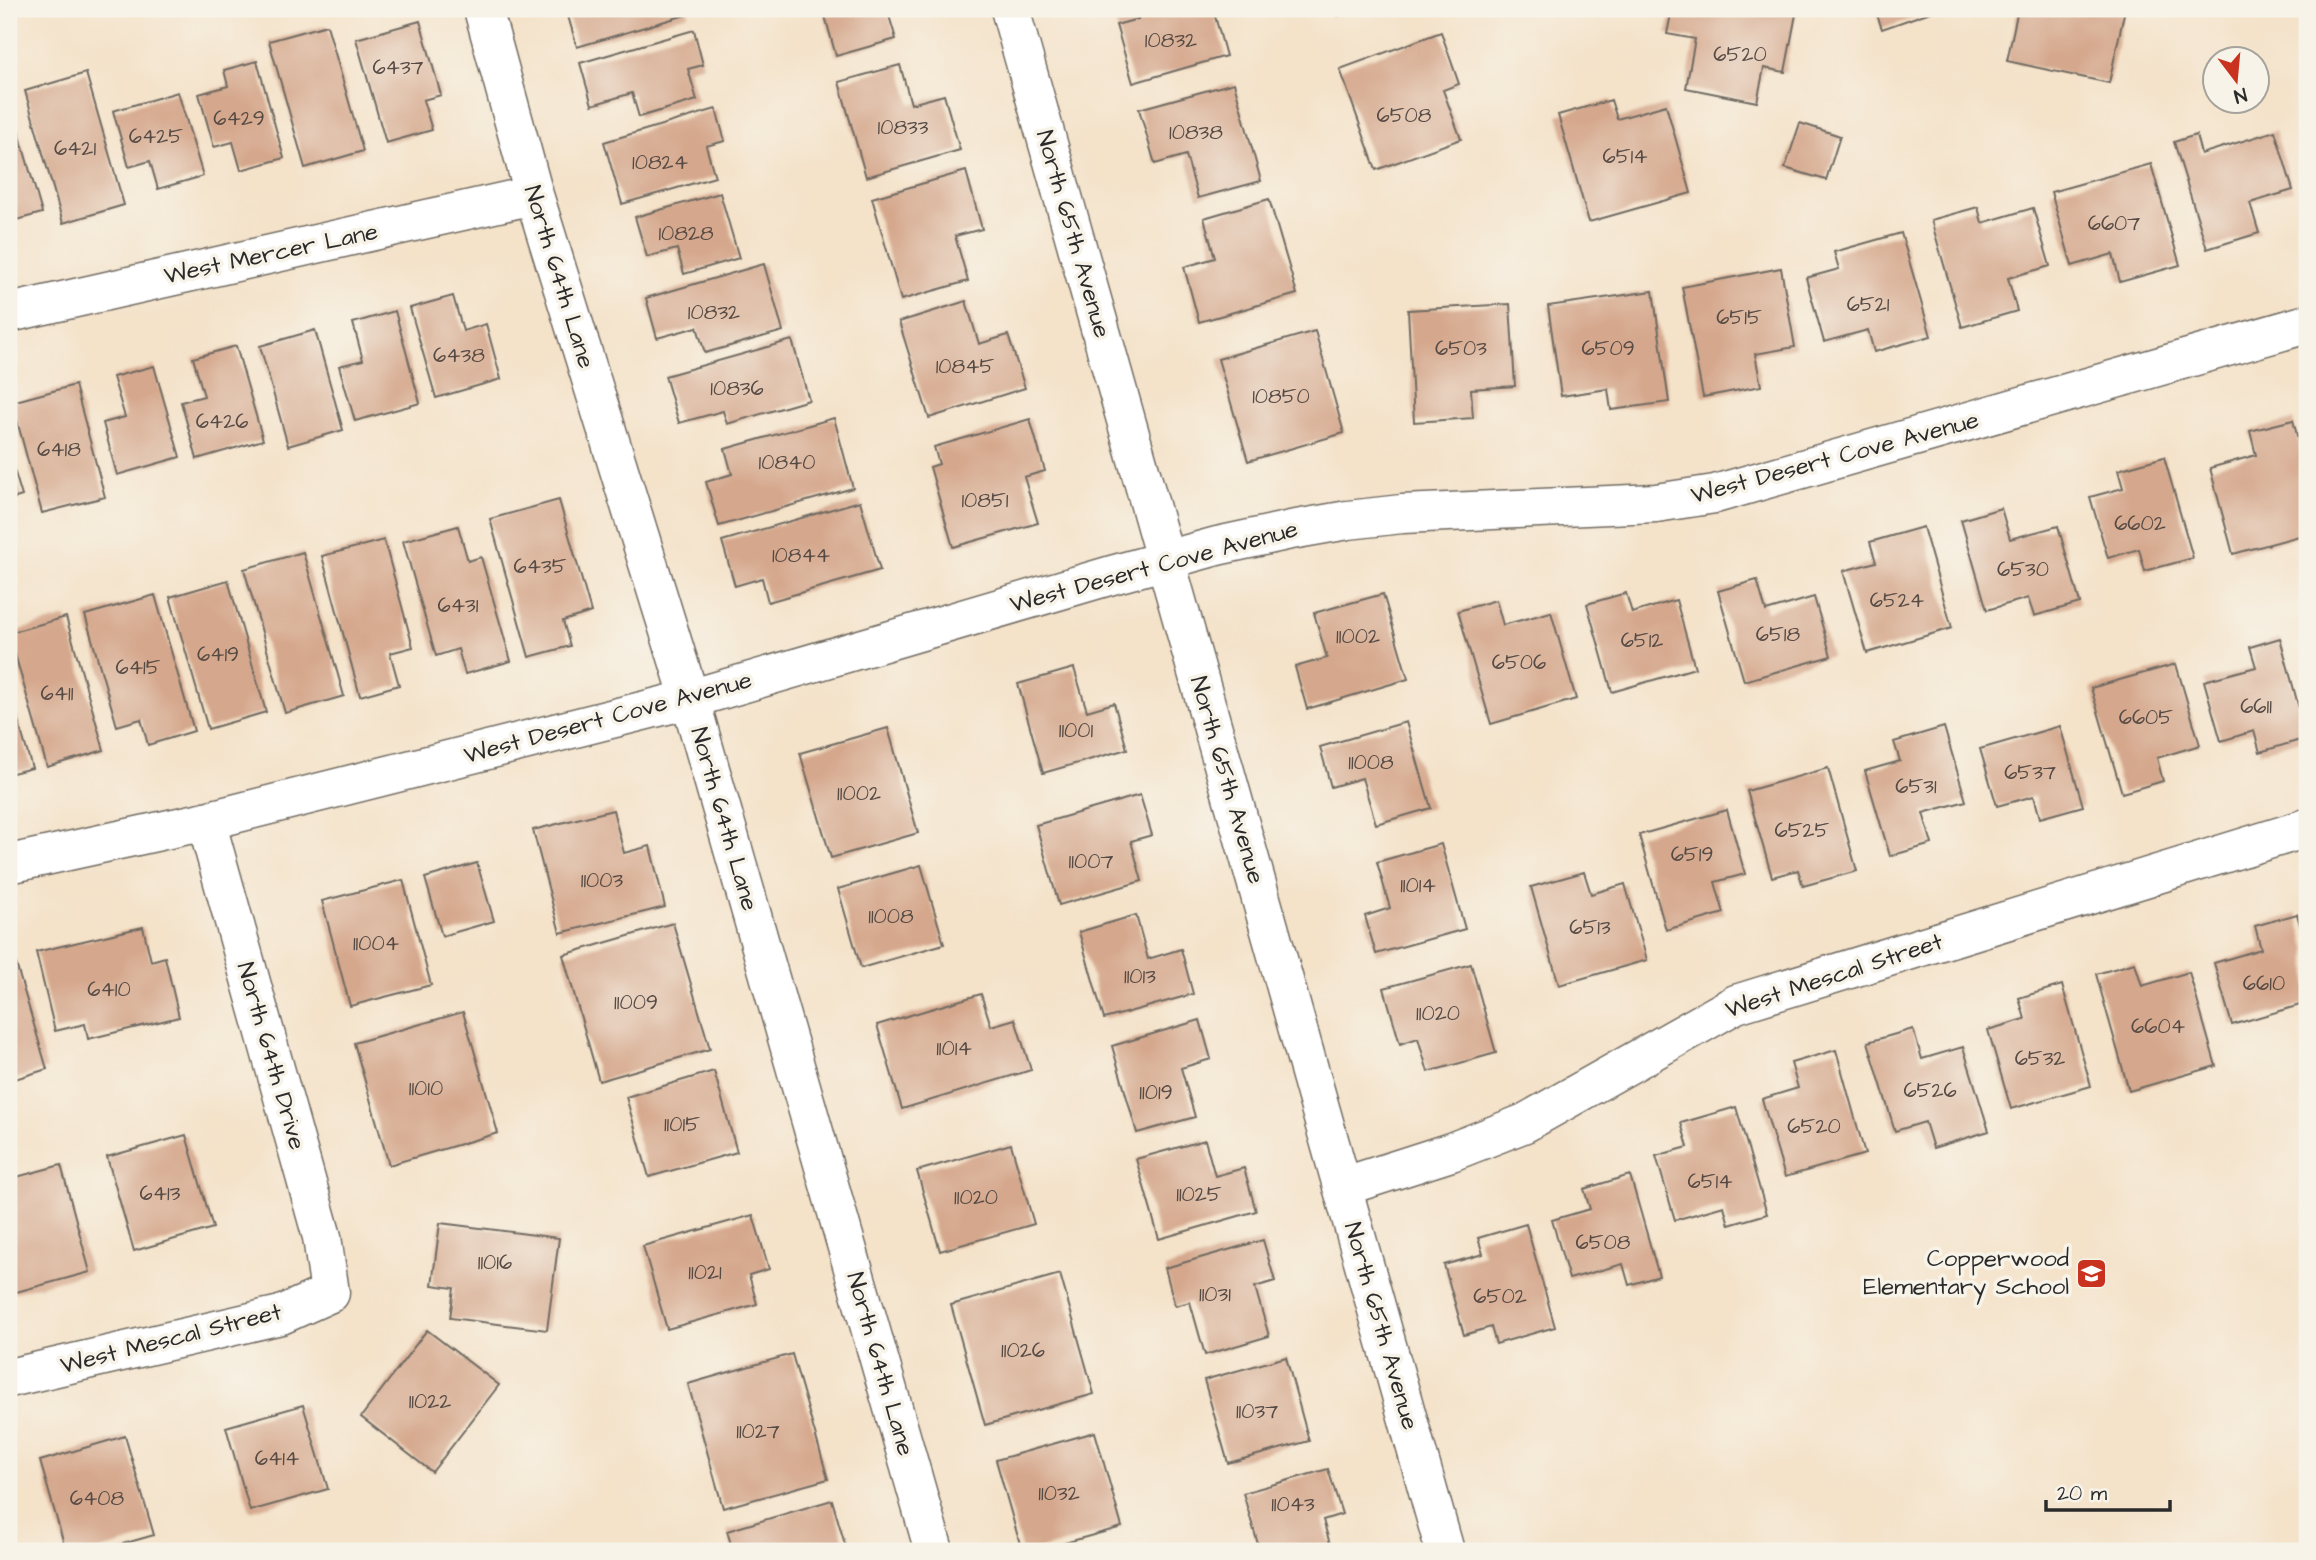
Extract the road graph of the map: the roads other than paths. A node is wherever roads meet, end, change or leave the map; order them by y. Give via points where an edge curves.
1 (483, 9) edge
2 (1010, 9) edge
3 (534, 195) junction
4 (9, 313) edge
5 (2307, 324) edge
6 (1164, 561) junction
7 (690, 699) junction
8 (206, 821) junction
9 (2307, 828) edge
10 (9, 864) edge
11 (1342, 1187) junction
12 (330, 1293) joint
13 (9, 1378) edge
14 (934, 1551) edge
15 (1445, 1551) edge

1 - 3 street, North 64th Lane
2 - 6 street, North 65th Avenue
3 - 4 street, West Mercer Lane
3 - 7 street, North 64th Lane
5 - 6 street, West Desert Cove Avenue via 1715,494 1656,502 1348,520
6 - 7 street, West Desert Cove Avenue
6 - 11 street, North 65th Avenue
7 - 8 street, West Desert Cove Avenue
7 - 14 street, North 64th Lane
8 - 10 street, West Desert Cove Avenue
8 - 12 street, North 64th Drive via 321,1237
9 - 11 street, West Mescal Street via 1737,1004 1525,1123
11 - 15 street, North 65th Avenue
12 - 13 street, West Mescal Street via 281,1315

